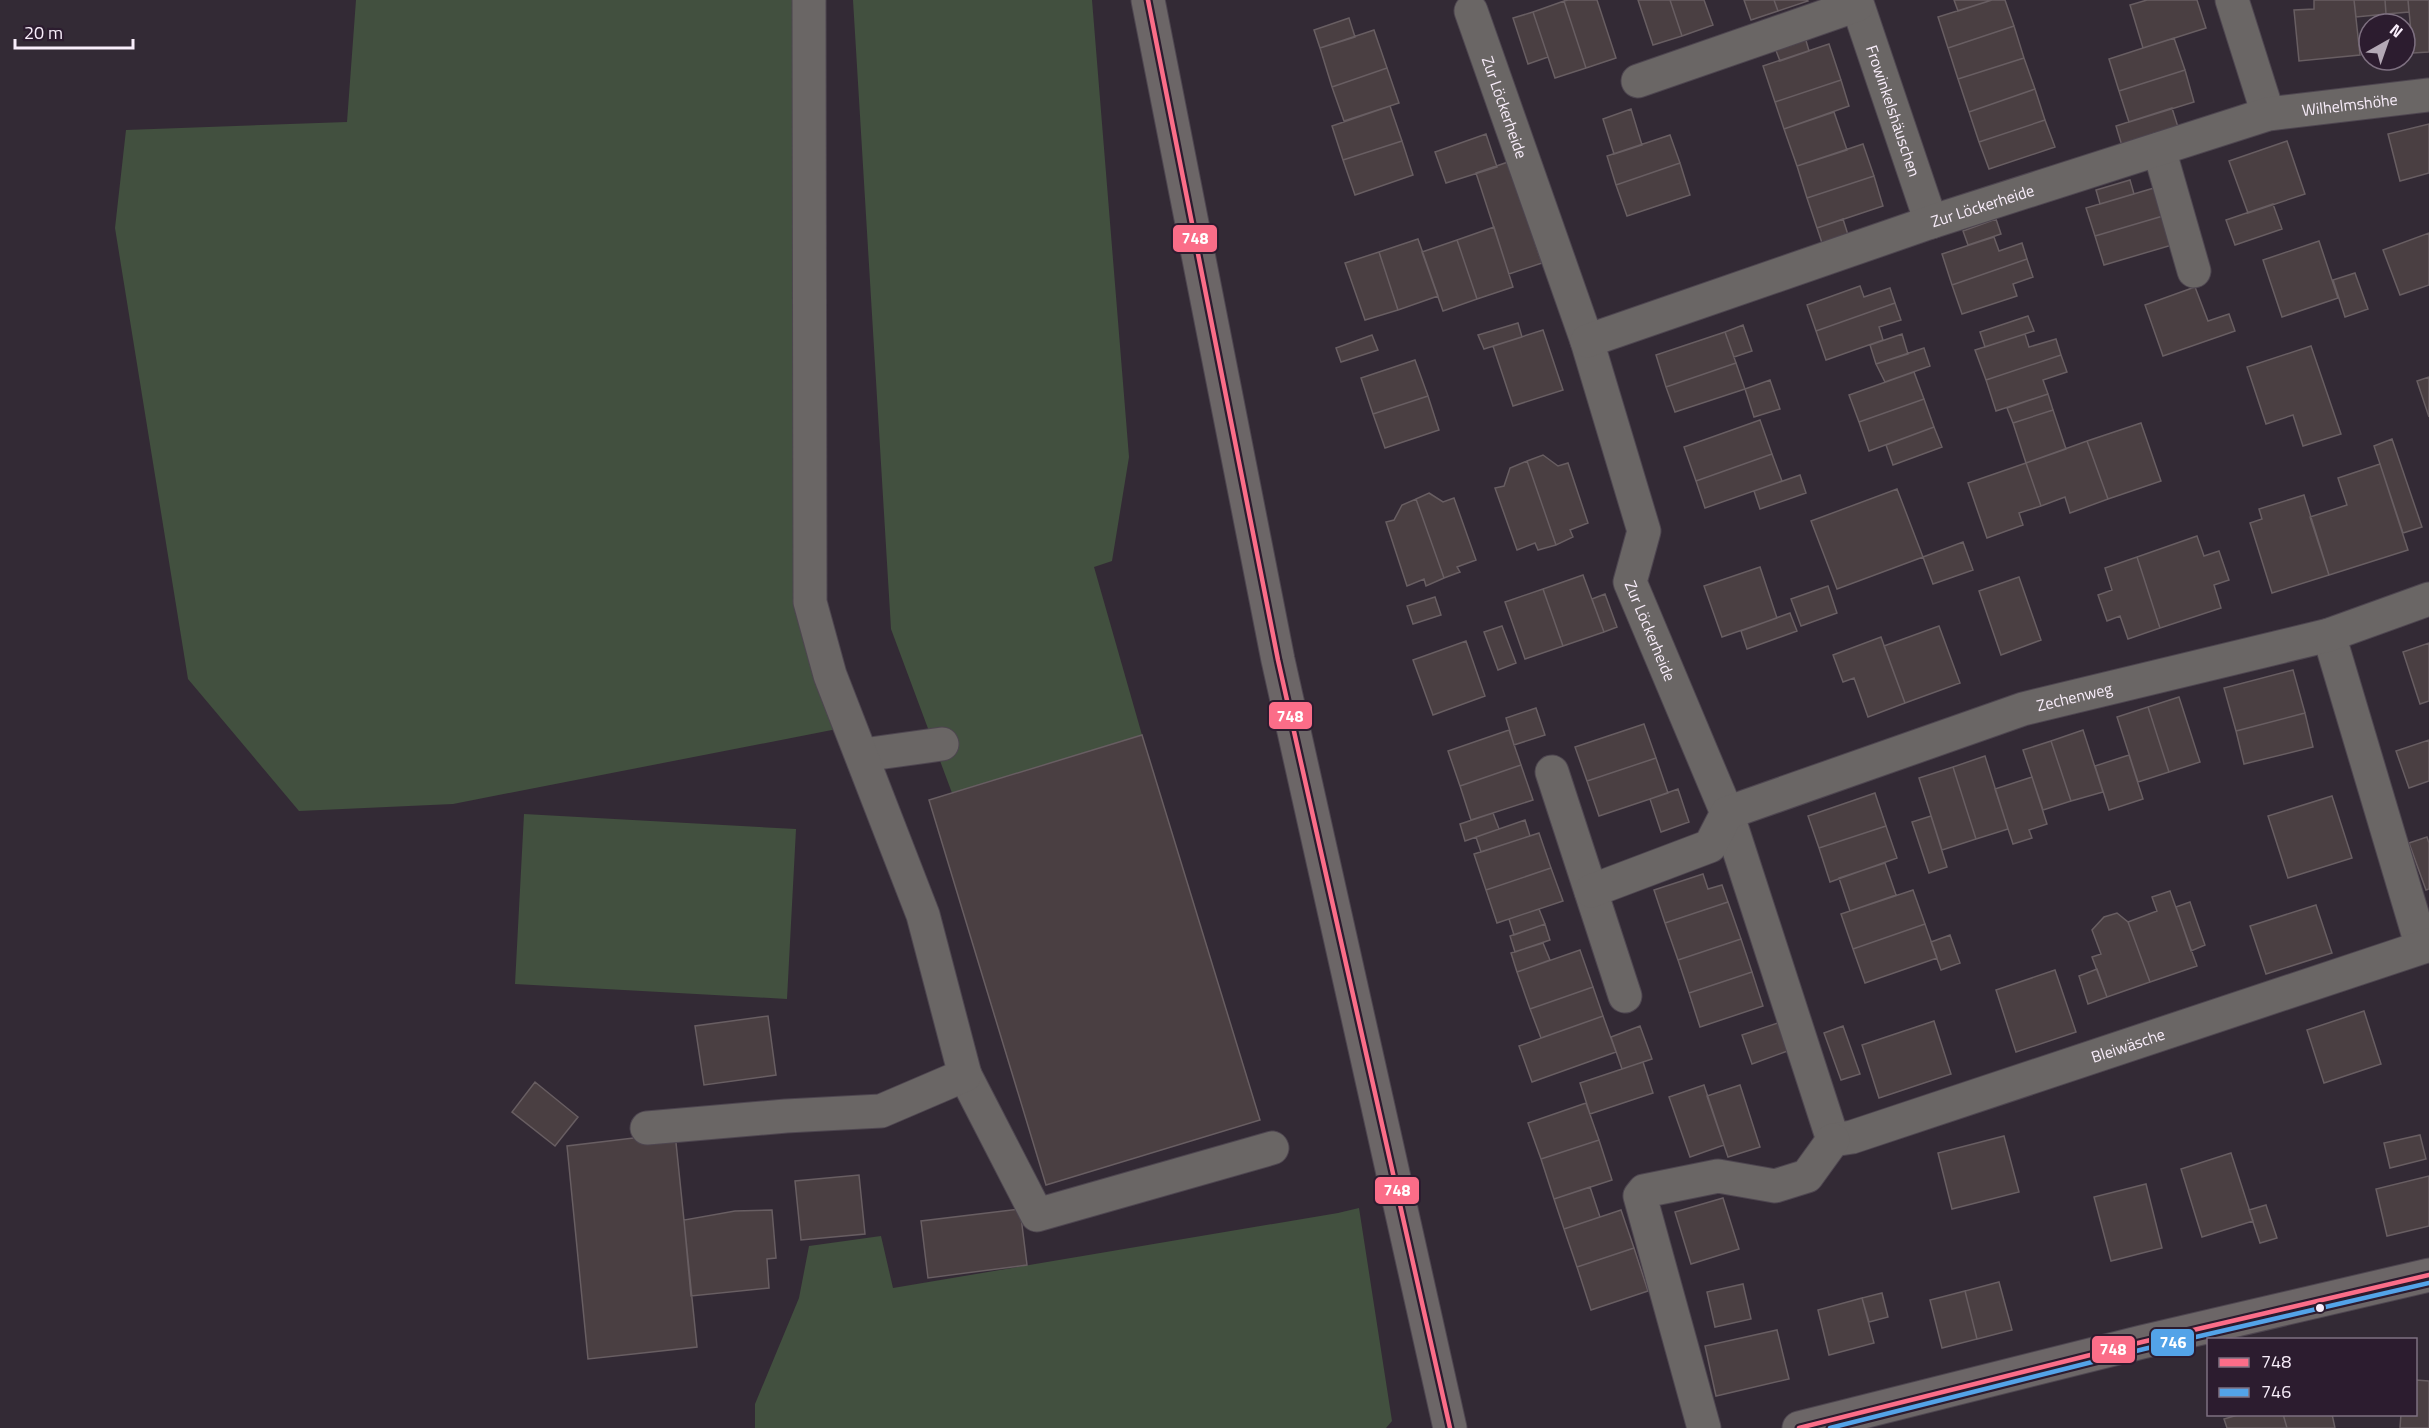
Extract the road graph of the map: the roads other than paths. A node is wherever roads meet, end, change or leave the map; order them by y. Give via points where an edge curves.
1 (808, 0) edge
2 (1148, 0) edge
3 (2232, 0) edge
4 (1856, 2) edge
5 (1471, 11) dead end
6 (1638, 81) dead end
7 (2429, 95) edge
8 (2268, 114) junction
9 (2159, 148) junction
10 (1930, 222) junction
11 (2194, 272) dead end
12 (1587, 341) junction
13 (2429, 599) edge
14 (2329, 635) junction
15 (942, 744) dead end
16 (863, 755) junction
17 (1552, 772) dead end
18 (1727, 813) junction
19 (1591, 891) junction
20 (2426, 946) edge
21 (1625, 996) dead end
22 (965, 1075) junction
23 (647, 1128) dead end
24 (1833, 1140) junction
25 (1272, 1148) dead end
26 (2429, 1275) edge
27 (1450, 1428) edge
28 (1704, 1428) edge
29 (1799, 1428) edge

1 - 16 street via 810,602 830,675
2 - 27 main road via 1278,660
3 - 8 street
4 - 6 street
4 - 10 street, Frowinkelshäuschen
5 - 12 street, Zur Löckerheide
7 - 8 street, Wilhelmshöhe
8 - 9 street, Zur Löckerheide
9 - 10 street, Zur Löckerheide
9 - 11 street
10 - 12 street, Zur Löckerheide
12 - 18 street, Zur Löckerheide via 1644,531 1630,582
13 - 14 street, Zechenweg
14 - 18 street, Zechenweg via 2023,709
14 - 20 street, Bleiwäsche
15 - 16 street
16 - 22 street via 923,915
17 - 19 street
18 - 19 street via 1710,846
18 - 24 street, Zur Löckerheide
19 - 21 street
20 - 24 street, Bleiwäsche via 1852,1137
22 - 23 street via 881,1111
22 - 25 street via 1037,1215
24 - 28 street via 1807,1176 1775,1186 1718,1176 1644,1191 1640,1196
26 - 29 main road

